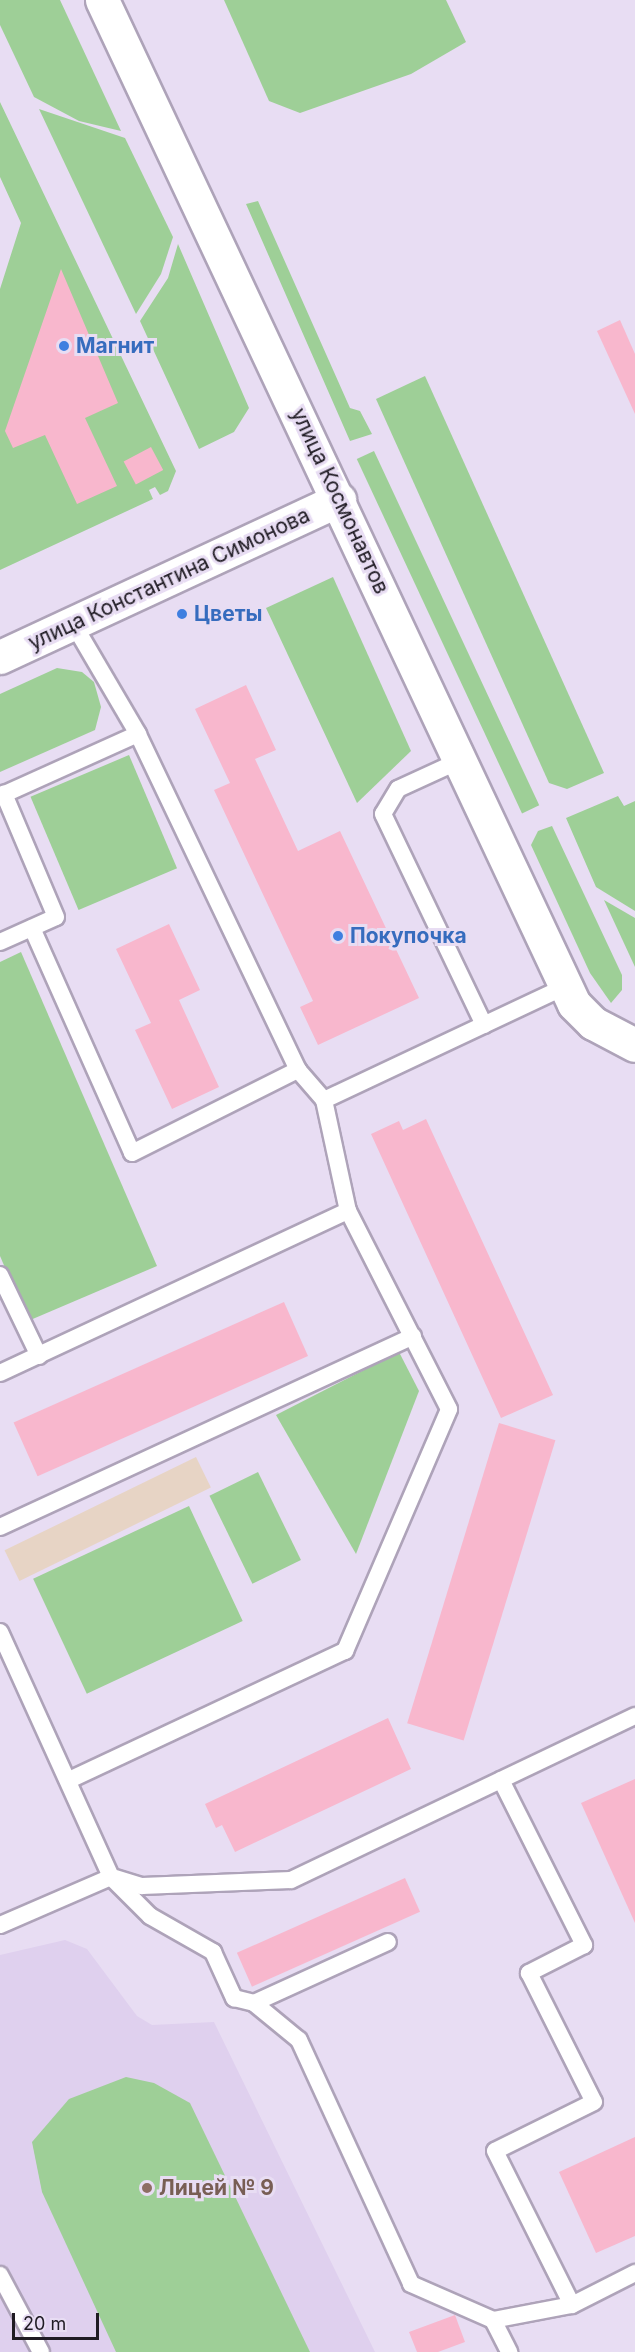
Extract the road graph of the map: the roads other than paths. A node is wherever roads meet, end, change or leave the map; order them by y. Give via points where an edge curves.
1 (102, 0) edge
2 (339, 500) junction
3 (73, 623) junction
4 (0, 657) edge
5 (138, 734) junction
6 (461, 760) junction
7 (2, 795) edge
8 (32, 928) junction
9 (0, 942) edge
10 (570, 995) junction
11 (484, 1025) junction
12 (635, 1045) edge
13 (298, 1070) junction
14 (324, 1100) junction
15 (348, 1211) junction
16 (0, 1275) edge
17 (413, 1336) junction
18 (39, 1356) junction
19 (0, 1373) edge
20 (0, 1527) edge
21 (0, 1632) edge
22 (635, 1716) edge
23 (69, 1780) junction
24 (501, 1780) junction
25 (111, 1877) junction
26 (0, 1925) edge
27 (388, 1942) dead end
28 (254, 2003) junction
29 (635, 2273) edge
30 (0, 2275) edge
31 (572, 2305) junction
32 (493, 2320) junction
33 (41, 2352) edge
34 (508, 2352) edge

1 - 2 main road, улица Космонавтов
2 - 3 main road, улица Константина Симонова
2 - 6 main road, улица Космонавтов
3 - 4 main road, улица Константина Симонова
3 - 5 lane
5 - 7 lane
5 - 13 lane
6 - 10 main road, улица Космонавтов
6 - 11 lane via 398,789 383,814
7 - 8 lane via 56,917
8 - 9 lane
8 - 13 lane via 132,1153
10 - 11 lane
10 - 12 main road via 606,1032
11 - 14 lane
13 - 14 lane
14 - 15 lane
15 - 17 lane
15 - 18 lane
16 - 18 lane
17 - 20 lane
17 - 23 lane via 449,1409 345,1652
18 - 19 lane
21 - 23 lane
22 - 24 lane
23 - 25 lane
24 - 25 lane via 291,1880 142,1886
24 - 31 lane via 584,1945 529,1973 594,2102 495,2151
25 - 26 lane
25 - 28 lane via 150,1916 213,1952 234,1998
27 - 28 lane
28 - 32 lane via 299,2040 411,2284
29 - 31 lane
30 - 33 lane
31 - 32 lane
32 - 34 lane

